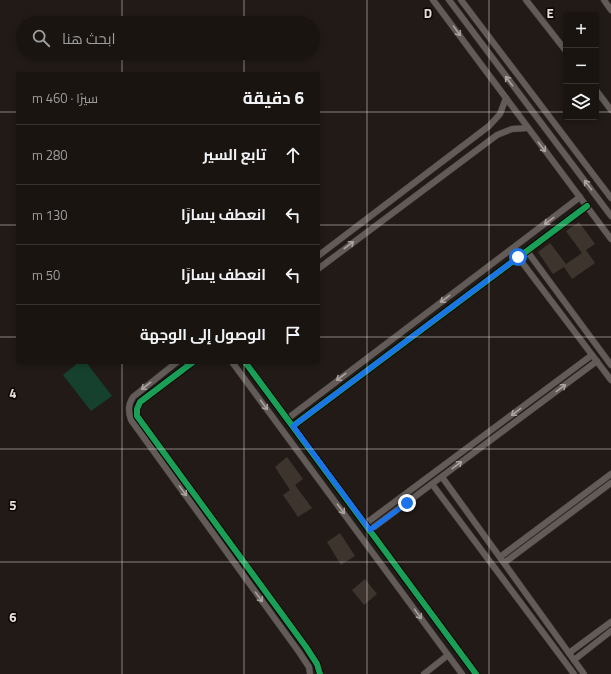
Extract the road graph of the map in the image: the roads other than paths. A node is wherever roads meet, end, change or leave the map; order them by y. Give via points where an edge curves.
1 (433, 0) edge
2 (461, 0) edge
3 (526, 0) edge
4 (604, 0) edge
5 (450, 1) edge
6 (441, 10) junction
7 (611, 10) edge
8 (563, 48) edge
9 (599, 94) edge
10 (506, 98) junction
11 (611, 110) edge
12 (528, 128) junction
13 (484, 130) junction
14 (491, 140) junction
15 (580, 197) junction
16 (611, 198) edge
17 (587, 206) junction
18 (611, 216) edge
19 (611, 239) edge
20 (527, 251) junction
21 (320, 254) edge
22 (518, 257) junction
23 (320, 267) edge
24 (592, 355) junction
25 (597, 361) junction
26 (174, 364) edge
27 (190, 364) edge
28 (233, 364) edge
29 (246, 364) edge
30 (611, 365) edge
31 (611, 380) edge
32 (287, 419) junction
33 (293, 426) junction
34 (611, 474) edge
35 (442, 477) junction
36 (611, 483) edge
37 (432, 484) junction
38 (365, 524) junction
39 (219, 529) junction
40 (370, 530) junction
41 (213, 533) junction
42 (502, 560) junction
43 (611, 622) edge
44 (611, 631) edge
45 (569, 653) junction
46 (448, 655) junction
47 (574, 660) junction
48 (310, 674) edge
49 (320, 674) edge
50 (424, 674) edge
51 (462, 674) edge
52 (476, 674) edge
53 (574, 674) edge
54 (584, 674) edge

1 - 6 street
2 - 16 street
3 - 8 street
4 - 7 street
5 - 6 street
18 -> 5 street
6 -> 10 street
9 - 11 street
10 - 12 street
10 - 13 street via 500,114
12 - 14 street via 512,129
12 -> 15 street
13 - 14 street
13 - 21 street
23 -> 14 street
15 - 17 street
15 -> 32 street
17 - 19 street
17 - 20 street
20 - 22 street
20 - 30 street
22 - 24 street
22 - 33 street
24 - 25 street
24 -> 38 street
25 - 31 street
35 -> 25 street
26 -> 41 street via 133,396 129,412 131,420
27 - 39 street via 140,402 136,408 137,416
28 -> 46 street
29 - 32 street
32 - 33 street
33 - 38 street
34 - 42 street
35 - 37 street
35 - 42 street
36 - 42 street
37 - 40 street
37 - 53 street
38 - 40 street
39 - 41 street
39 - 49 street via 318,664
40 - 52 street
41 -> 48 street via 299,652 309,667
42 - 45 street
43 - 45 street
44 - 47 street
45 - 47 street
46 - 50 street
46 - 51 street
47 - 54 street

